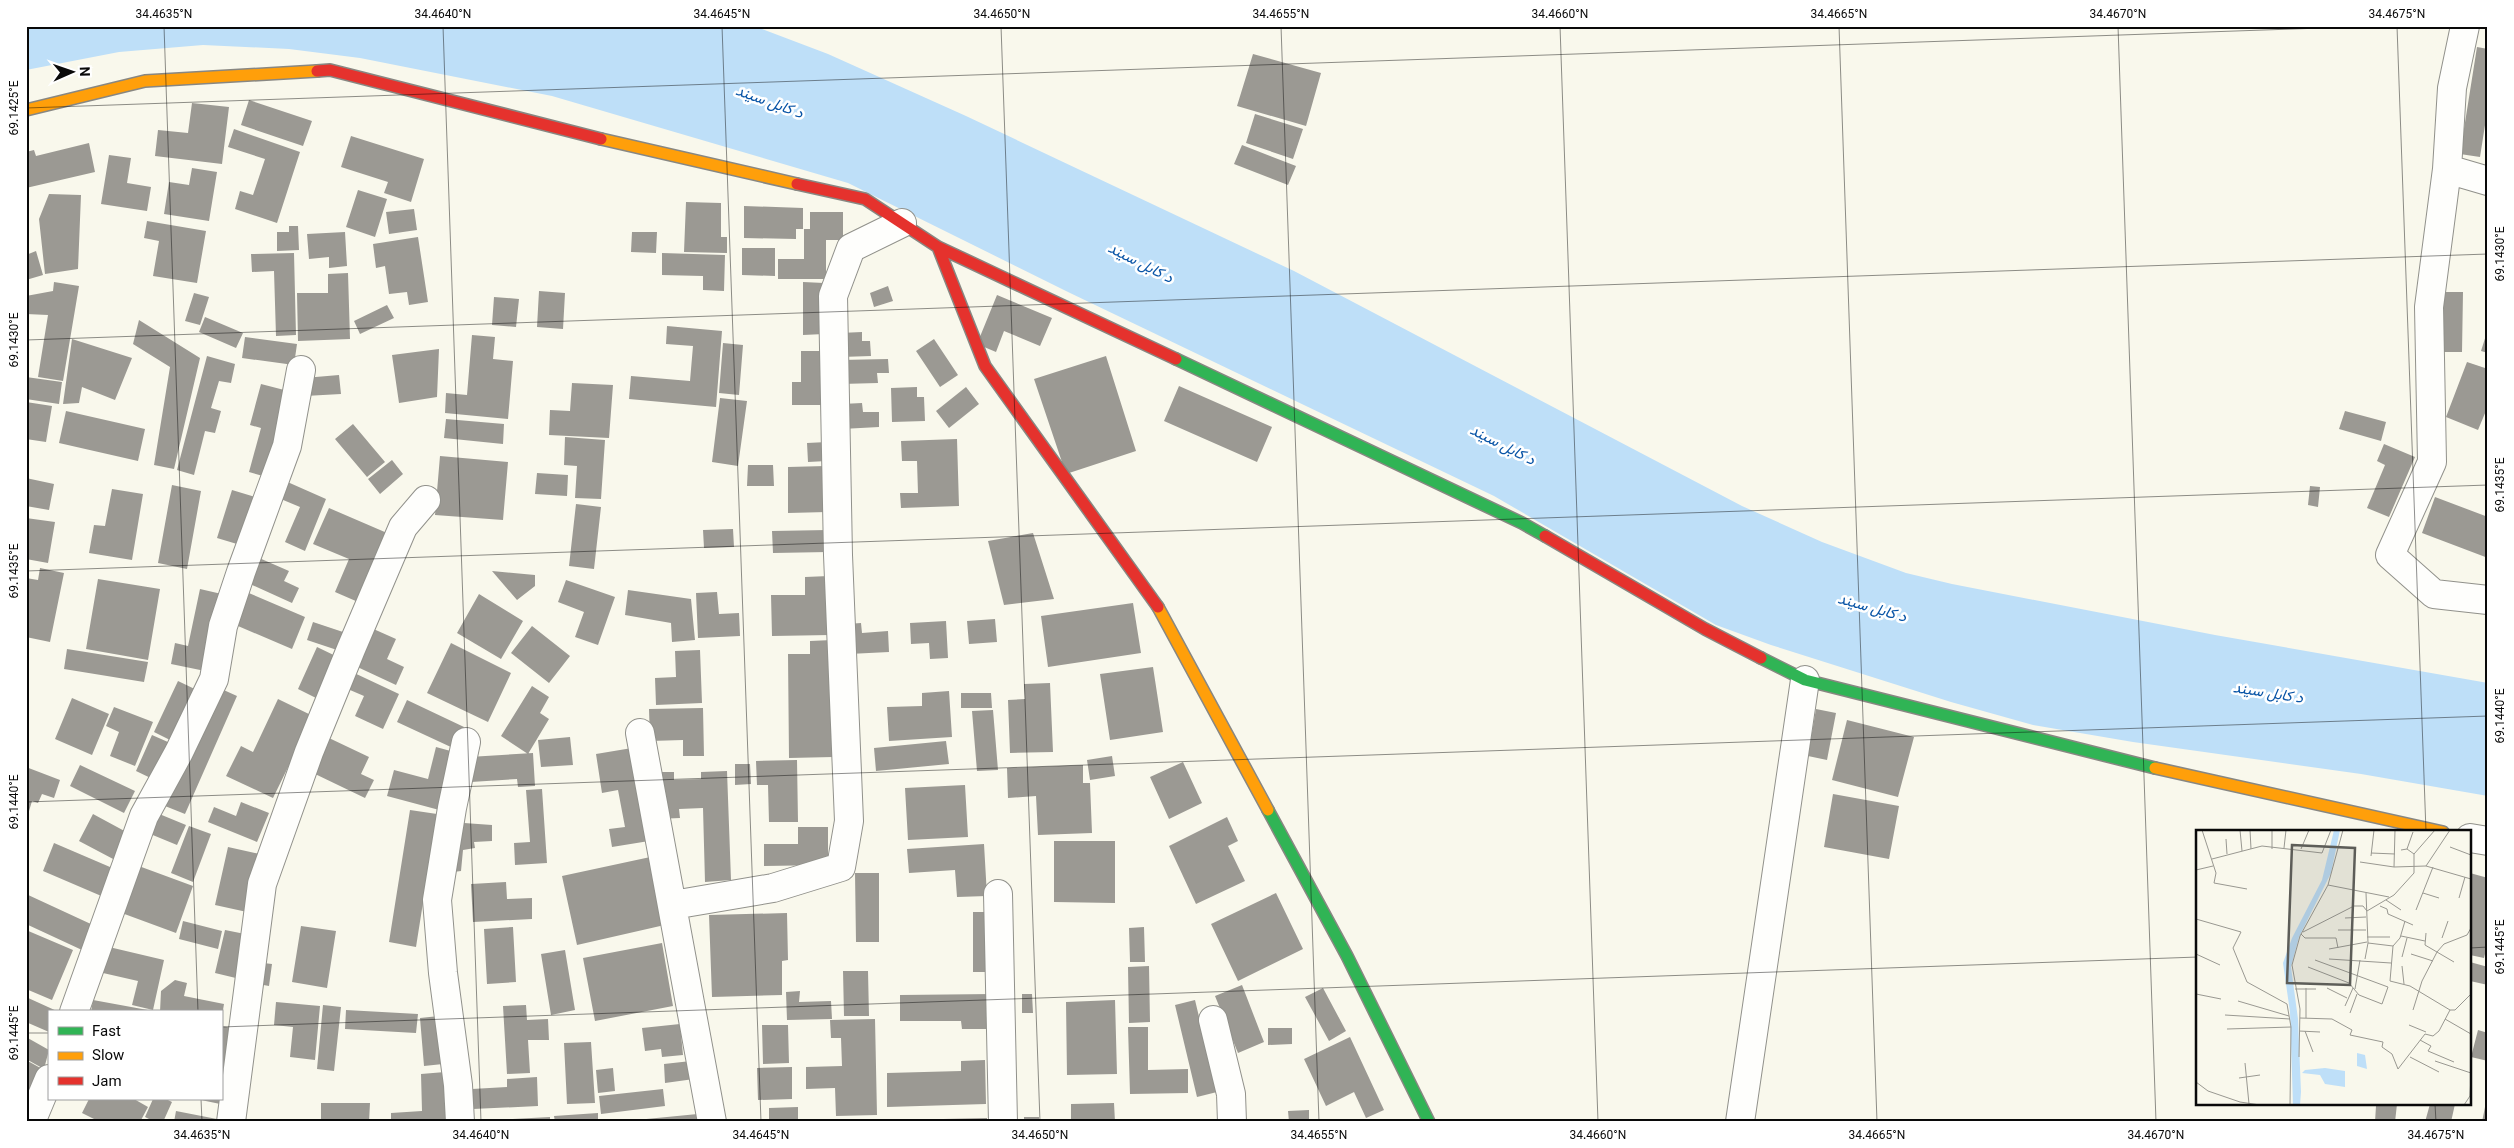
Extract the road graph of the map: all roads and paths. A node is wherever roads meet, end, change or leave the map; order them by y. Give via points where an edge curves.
1 (2465, 26) edge
2 (26, 110) edge
3 (2447, 169) junction
4 (2488, 181) edge
5 (902, 223) junction
6 (938, 247) junction
7 (301, 370) dead end
8 (426, 500) dead end
9 (2488, 600) edge
10 (1806, 680) junction
11 (640, 733) dead end
12 (466, 742) dead end
13 (2434, 830) edge
14 (2472, 838) edge
15 (2488, 841) edge
16 (998, 894) dead end
17 (673, 905) junction
18 (75, 1010) edge
19 (1213, 1020) dead end
20 (48, 1081) edge
21 (31, 1122) edge
22 (231, 1122) edge
23 (460, 1122) edge
24 (712, 1122) edge
25 (1003, 1122) edge
26 (1232, 1122) edge
27 (1429, 1122) edge
28 (1740, 1122) edge

1 - 3 street via 2452,88
2 - 5 street via 145,81 330,70 568,132 865,199
3 - 4 street
3 - 9 street via 2429,307 2432,462 2390,555 2434,594
5 - 6 street
5 - 17 street via 851,248 833,296 838,554 850,821 841,867 772,888
6 - 10 street via 1522,523 1705,629
6 - 27 street via 985,366 1158,607 1347,956
7 - 18 street via 288,446 240,572 223,626 214,679 144,816
8 - 22 street via 403,527 358,631 309,752 262,884
10 - 13 street via 2145,766
10 - 28 street
11 - 17 street via 648,789
12 - 23 street via 437,900
14 - 15 street
16 - 25 street
17 - 24 street
19 - 26 street via 1231,1094
20 - 21 street

